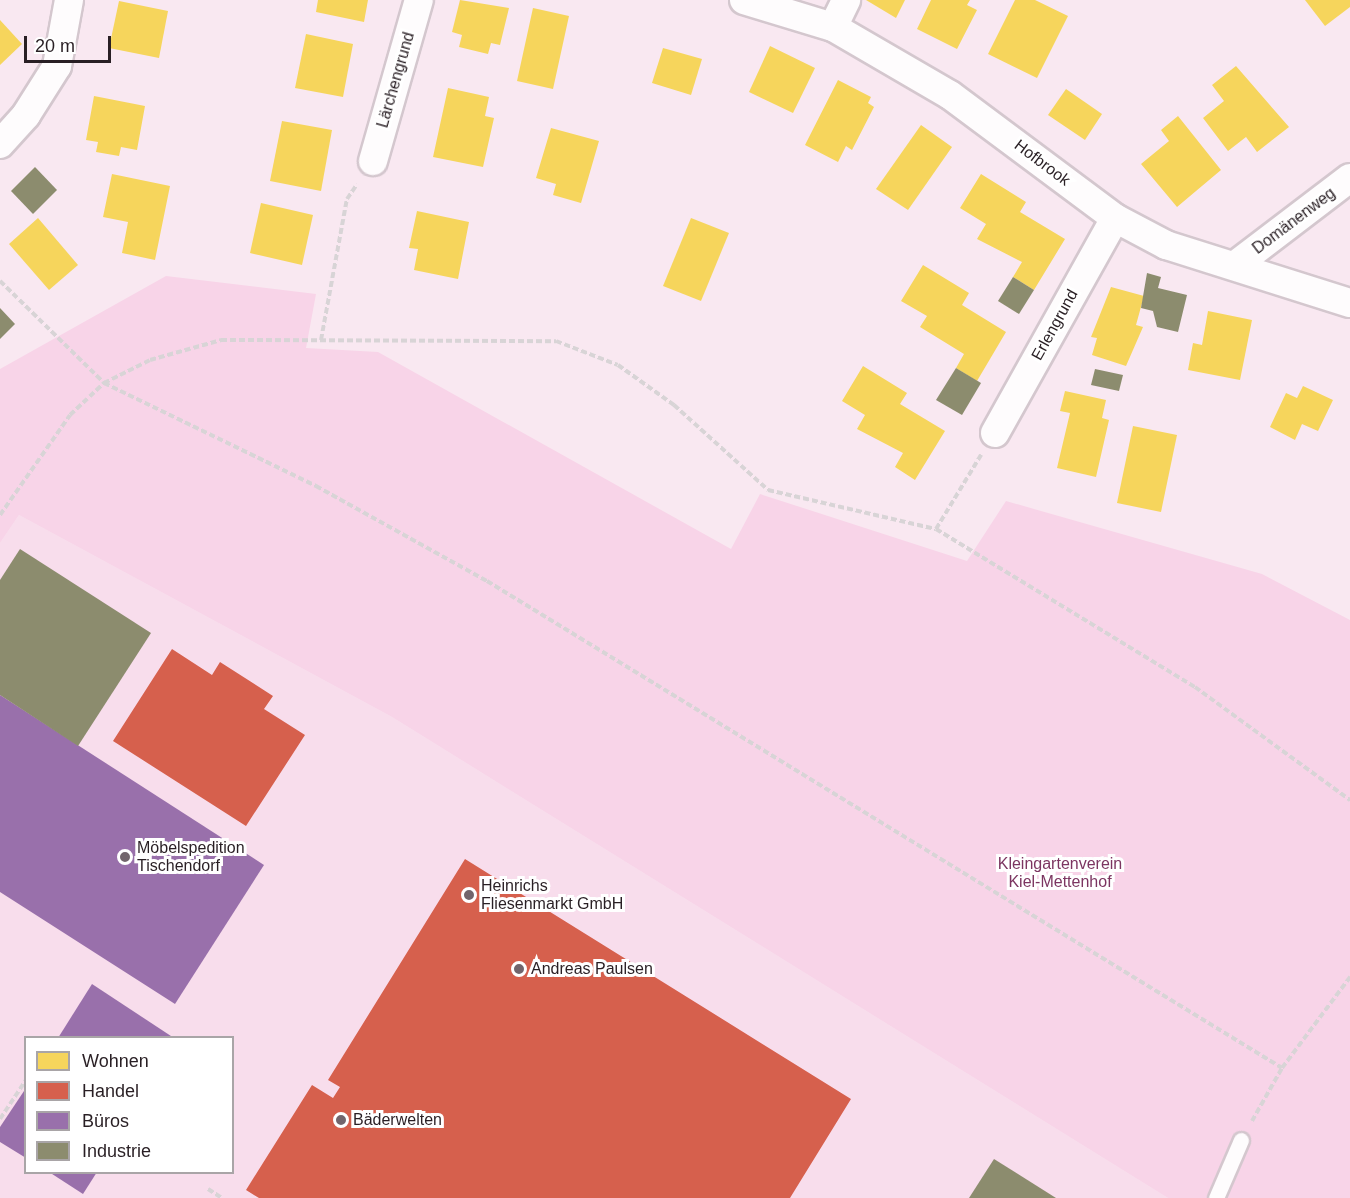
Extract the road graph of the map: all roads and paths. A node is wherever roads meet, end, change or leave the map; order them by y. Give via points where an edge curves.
1 (69, 0) edge
2 (419, 0) edge
3 (744, 0) edge
4 (846, 0) edge
5 (833, 27) junction
6 (0, 144) edge
7 (373, 160) joint
8 (1350, 178) edge
9 (1115, 218) junction
10 (1237, 264) junction
11 (0, 281) edge
12 (1350, 303) edge
13 (321, 340) junction
14 (104, 383) junction
15 (994, 433) joint
16 (0, 515) edge
17 (936, 529) junction
18 (1350, 800) edge
19 (1350, 977) edge
20 (1282, 1068) junction
21 (24, 1083) edge
22 (0, 1119) edge
23 (1241, 1140) joint
24 (208, 1189) dead end
25 (222, 1198) edge
26 (1216, 1198) edge

1 - 6 street via 57,66 26,115
2 - 7 street, Lärchengrund
3 - 5 street, Hofbrook
4 - 5 street
5 - 9 street, Hofbrook via 950,94
7 - 13 path via 347,199
8 - 10 street, Domänenweg
9 - 10 street, Hofbrook via 1166,245
9 - 15 street, Erlengrund
10 - 12 street, Hofbrook
11 - 14 path
13 - 14 path via 221,340 150,360
13 - 17 path via 556,341 618,365 674,405 768,490
14 - 16 path via 70,416
14 - 20 path via 316,486 487,580
15 - 17 path
17 - 18 path via 1195,687
19 - 20 path
20 - 23 path
21 - 22 path
23 - 26 lane
24 - 25 path

